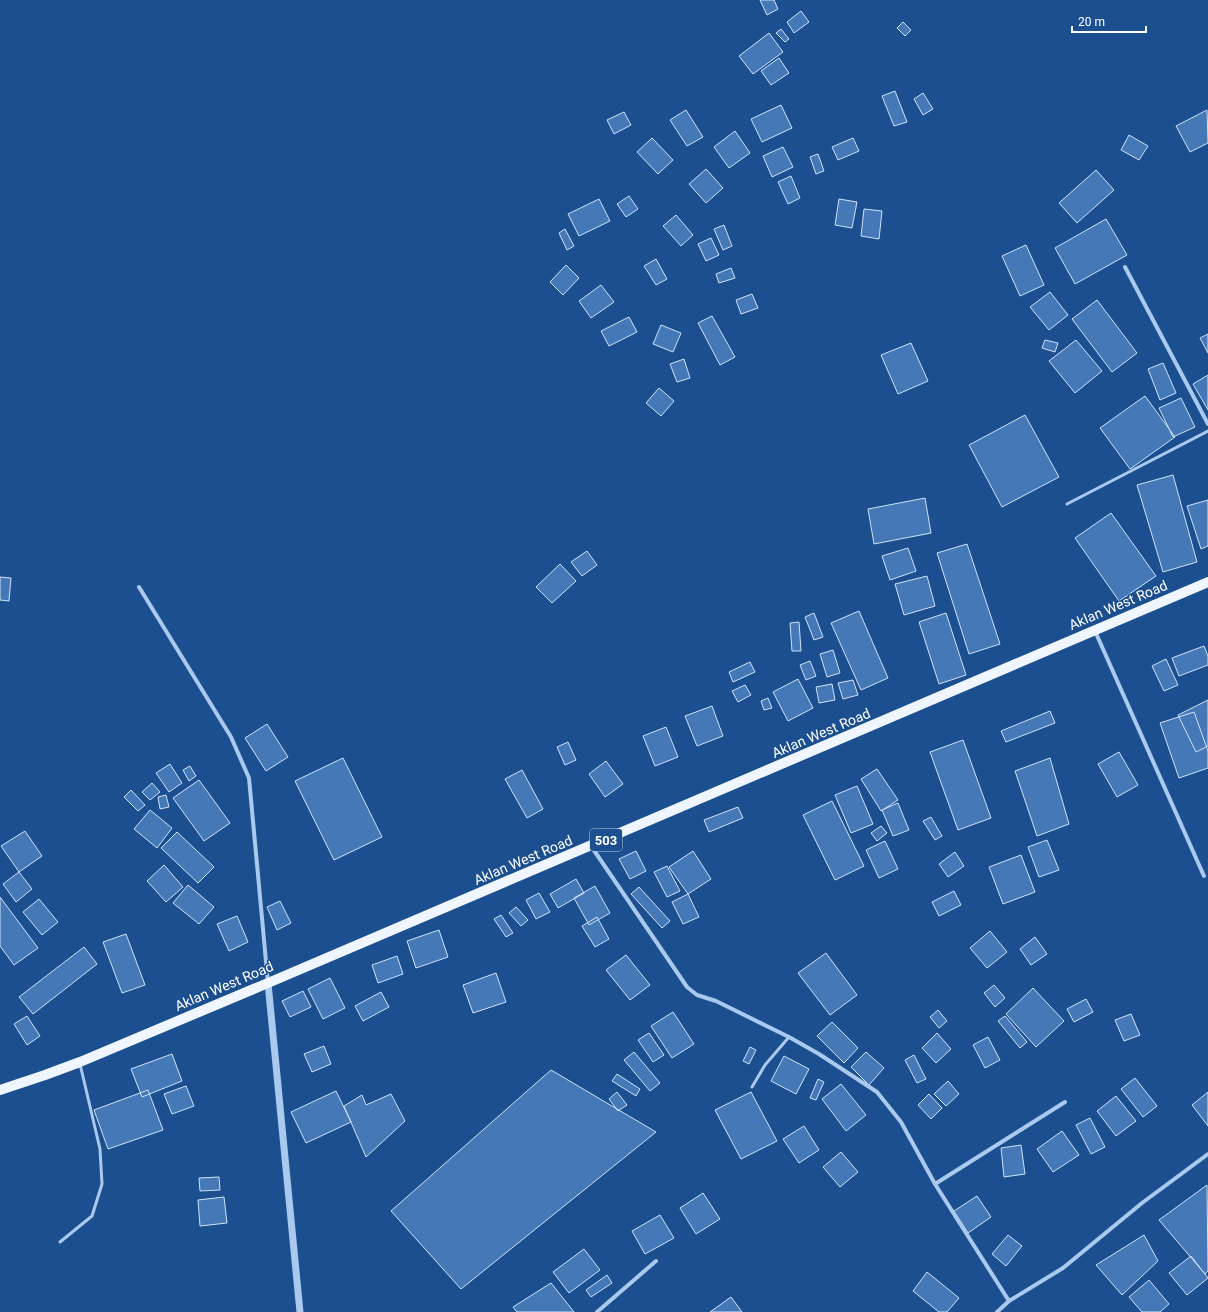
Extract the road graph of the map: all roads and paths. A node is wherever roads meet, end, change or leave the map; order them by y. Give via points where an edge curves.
1 (1125, 267) dead end
2 (1208, 424) edge
3 (1208, 431) edge
4 (1067, 504) dead end
5 (1208, 582) edge
6 (139, 587) dead end
7 (1095, 630) junction
8 (591, 846) junction
9 (1204, 876) dead end
10 (268, 983) junction
11 (789, 1037) junction
12 (80, 1062) junction
13 (752, 1087) dead end
14 (0, 1090) edge
15 (1065, 1102) dead end
16 (1208, 1154) edge
17 (935, 1184) junction
18 (60, 1242) dead end
19 (656, 1261) dead end
20 (1009, 1301) junction
21 (300, 1312) edge
22 (597, 1312) edge
23 (997, 1312) edge

1 - 2 street
3 - 4 lane
5 - 7 main road, Aklan West Road / 503
6 - 10 street via 231,737 249,778
7 - 8 main road, Aklan West Road / 503
7 - 9 street
8 - 10 main road, Aklan West Road / 503
8 - 11 street via 686,987 697,995 716,1001
10 - 12 main road, Aklan West Road / 503
10 - 21 street
11 - 13 lane via 765,1066
11 - 17 street via 877,1092 901,1122
12 - 14 main road, Aklan West Road / 503
12 - 18 lane via 100,1149 102,1184 92,1216
15 - 17 street
16 - 20 street via 1142,1203 1063,1268
17 - 20 street
19 - 22 street
20 - 23 street

